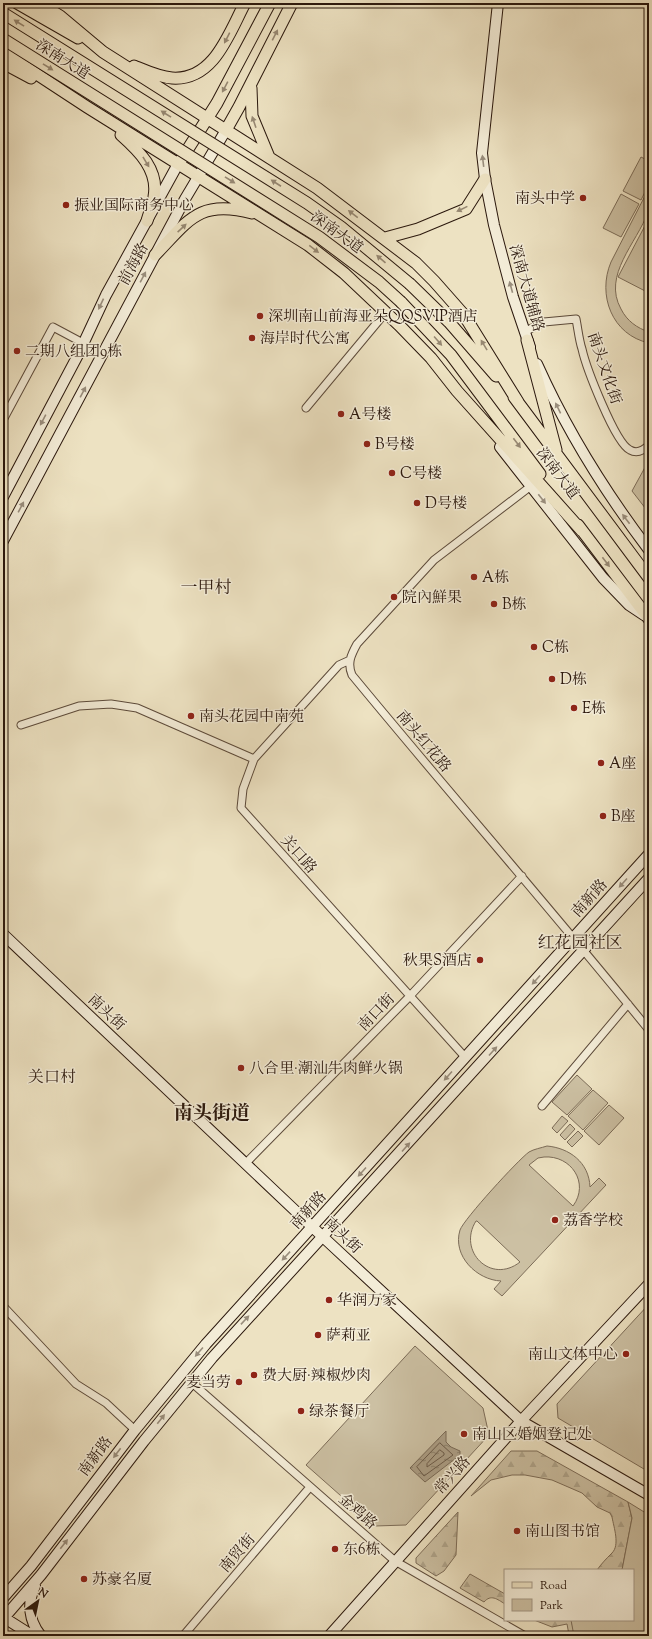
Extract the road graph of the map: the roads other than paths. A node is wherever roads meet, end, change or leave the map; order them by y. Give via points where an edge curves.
1 (39, 3) edge
2 (245, 3) edge
3 (270, 3) edge
4 (292, 3) edge
5 (498, 3) edge
6 (19, 4) edge
7 (3, 13) edge
8 (3, 40) edge
9 (3, 52) edge
10 (106, 54) junction
11 (3, 63) edge
12 (252, 83) junction
13 (87, 107) junction
14 (207, 118) junction
15 (226, 130) junction
16 (270, 157) junction
17 (178, 164) junction
18 (198, 176) junction
19 (485, 180) junction
20 (147, 221) junction
21 (281, 228) junction
22 (385, 238) junction
23 (155, 255) junction
24 (386, 312) junction
25 (526, 336) junction
26 (83, 343) junction
27 (457, 391) junction
28 (518, 402) junction
29 (306, 408) dead end
30 (3, 420) edge
31 (649, 445) edge
32 (558, 456) junction
33 (531, 486) junction
34 (3, 497) edge
35 (582, 531) junction
36 (3, 541) edge
37 (649, 550) edge
38 (647, 575) edge
39 (648, 618) edge
40 (350, 660) junction
41 (21, 725) dead end
42 (254, 759) junction
43 (649, 854) edge
44 (522, 876) junction
45 (649, 878) edge
46 (3, 934) edge
47 (574, 938) junction
48 (584, 951) junction
49 (409, 996) junction
50 (628, 1004) junction
51 (649, 1030) edge
52 (465, 1057) junction
53 (542, 1106) dead end
54 (245, 1164) junction
55 (312, 1227) junction
56 (323, 1237) junction
57 (649, 1284) edge
58 (3, 1306) edge
59 (191, 1382) junction
60 (521, 1421) junction
61 (135, 1430) junction
62 (310, 1487) junction
63 (649, 1495) edge
64 (395, 1561) junction
65 (31, 1566) junction
66 (41, 1575) junction
67 (3, 1588) edge
68 (3, 1598) edge
69 (3, 1618) edge
70 (33, 1636) edge
71 (41, 1636) edge
72 (183, 1636) edge
73 (329, 1636) edge
74 (525, 1636) edge

1 - 10 main road, 深南大道 via 60,16
2 -> 10 main road via 216,57 208,66 191,76 172,78 160,75
3 -> 14 main road, 前海路
12 -> 4 main road, 前海路
19 -> 5 main road, 深南大道辅路 via 483,136
6 - 10 main road
28 -> 7 main road, 深南大道, bridge via 449,322 410,284 341,227 307,203
8 -> 35 main road, 深南大道, bridge via 290,218 353,262 401,302 455,361
9 - 13 main road, 深南大道
10 - 14 main road, 深南大道
11 - 13 main road
12 - 15 main road, 前海路
16 -> 12 main road via 252,116
13 - 17 main road, 深南大道
13 -> 20 main road via 128,141 147,162 155,185
14 - 15 main road, 深南大道
14 - 17 main road, 前海路
15 - 16 main road, 深南大道
15 - 18 main road, 前海路
22 -> 16 main road, 深南大道
17 - 18 main road, 深南大道
17 - 20 main road, 前海路
18 - 21 main road, 深南大道
18 - 23 main road, 前海路
19 -> 22 main road via 466,208 418,229
25 -> 19 main road, 深南大道辅路 via 494,225
20 -> 26 main road, 前海路
23 -> 21 main road via 191,219 213,209 233,209 253,214
21 -> 24 main road, 深南大道 via 344,273
28 -> 22 main road, 深南大道 via 478,336 454,303 416,263
36 -> 23 main road, 前海路
24 - 27 main road, 深南大道 via 431,358
24 - 29 street
25 - 31 street, 南头文化街 via 544,322 576,319 582,350 592,378 620,440 634,452
25 - 32 main road
37 -> 25 main road, 深南大道辅路 via 618,508 566,425
26 - 30 street via 53,327
26 -> 34 main road, 前海路
27 - 33 main road
27 - 35 main road, 深南大道
28 - 32 main road, 深南大道
32 - 38 main road, 深南大道
33 -> 39 main road via 615,592
33 - 40 street via 434,560 357,644
35 -> 39 main road, 深南大道
40 - 42 street, 关口路 via 339,665
40 - 44 street, 南头红花路 via 352,675
41 - 42 street via 79,706 111,704 137,708
42 - 49 street, 关口路 via 243,789 241,808
43 -> 47 main road, 南新路
44 - 47 street, 南头红花路
44 - 49 street, 南口街
45 - 48 main road, 南新路
46 - 54 main road, 南头街
47 - 48 street, 南头红花路
47 -> 52 main road, 南新路
48 - 50 street, 南头红花路
56 -> 48 main road, 南新路
49 - 52 street, 关口路
49 - 54 street, 南口街
50 - 51 street, 南头红花路
50 - 53 street
52 -> 55 main road, 南新路
54 - 55 main road, 南头街
55 - 56 main road, 南头街
55 -> 61 main road, 南新路 via 206,1344
59 -> 56 main road, 南新路
56 - 60 main road, 南头街
57 - 60 main road, 常兴路
58 - 61 street via 76,1384 106,1402
59 - 62 street, 金鸡路
66 -> 59 main road, 南新路
60 - 63 main road, 南头街
60 - 64 main road, 常兴路
61 -> 65 main road, 南新路
62 - 64 street, 金鸡路
62 - 72 street, 南贸街
64 - 73 main road, 常兴路
64 - 74 street, 金鸡路
65 - 67 main road
65 - 68 main road, 南新路
66 - 69 main road, 南新路
66 - 71 main road via 34,1589 30,1607 33,1624
69 - 70 main road

